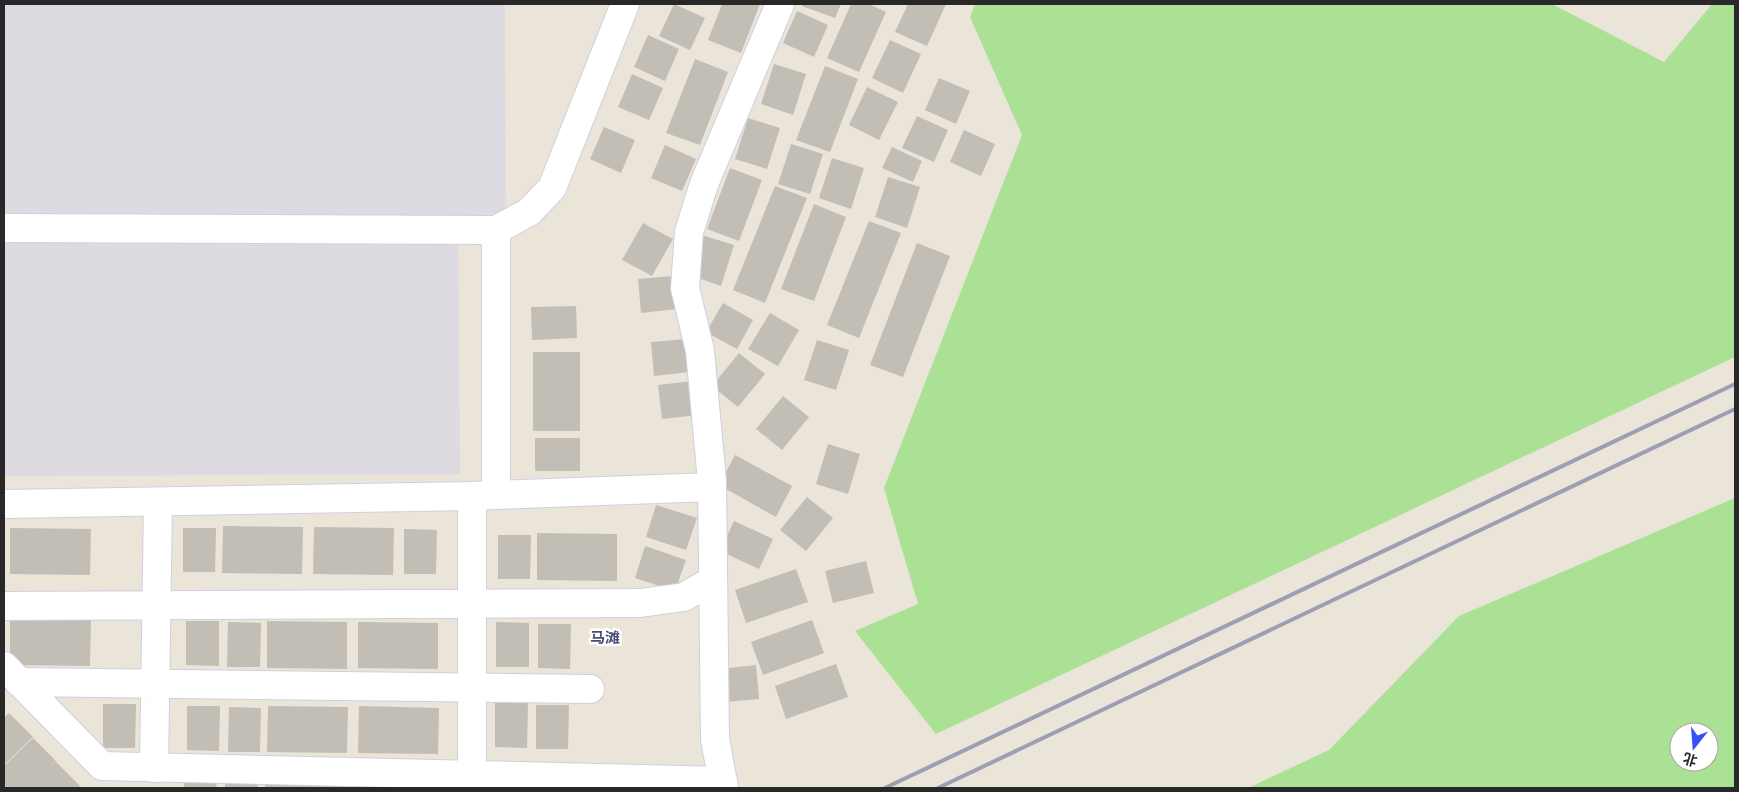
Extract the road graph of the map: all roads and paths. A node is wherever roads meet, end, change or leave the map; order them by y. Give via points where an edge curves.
1 (625, 4) edge
2 (780, 4) edge
3 (4, 228) edge
4 (496, 230) junction
5 (712, 487) junction
6 (484, 495) junction
7 (158, 502) junction
8 (4, 504) edge
9 (713, 580) junction
10 (472, 604) junction
11 (4, 606) edge
12 (156, 606) junction
13 (12, 674) edge
14 (155, 684) junction
15 (472, 688) junction
16 (590, 688) dead end
17 (102, 766) junction
18 (154, 768) junction
19 (472, 782) edge
20 (724, 784) edge
21 (124, 788) edge

1 - 4 street via 552,188 529,212
2 - 5 street via 704,184 689,232 685,288 700,351
3 - 4 street
4 - 6 street
5 - 6 street
5 - 9 street
6 - 7 street
6 - 10 street
7 - 8 street
7 - 12 street
9 - 10 street via 684,597 640,603
9 - 20 street via 715,739
10 - 12 street
10 - 15 street
11 - 12 street
12 - 14 street
13 - 14 street
13 - 17 street
14 - 15 street
14 - 18 street
15 - 16 street
15 - 19 street
17 - 18 street
17 - 21 street
18 - 19 street
19 - 20 street

